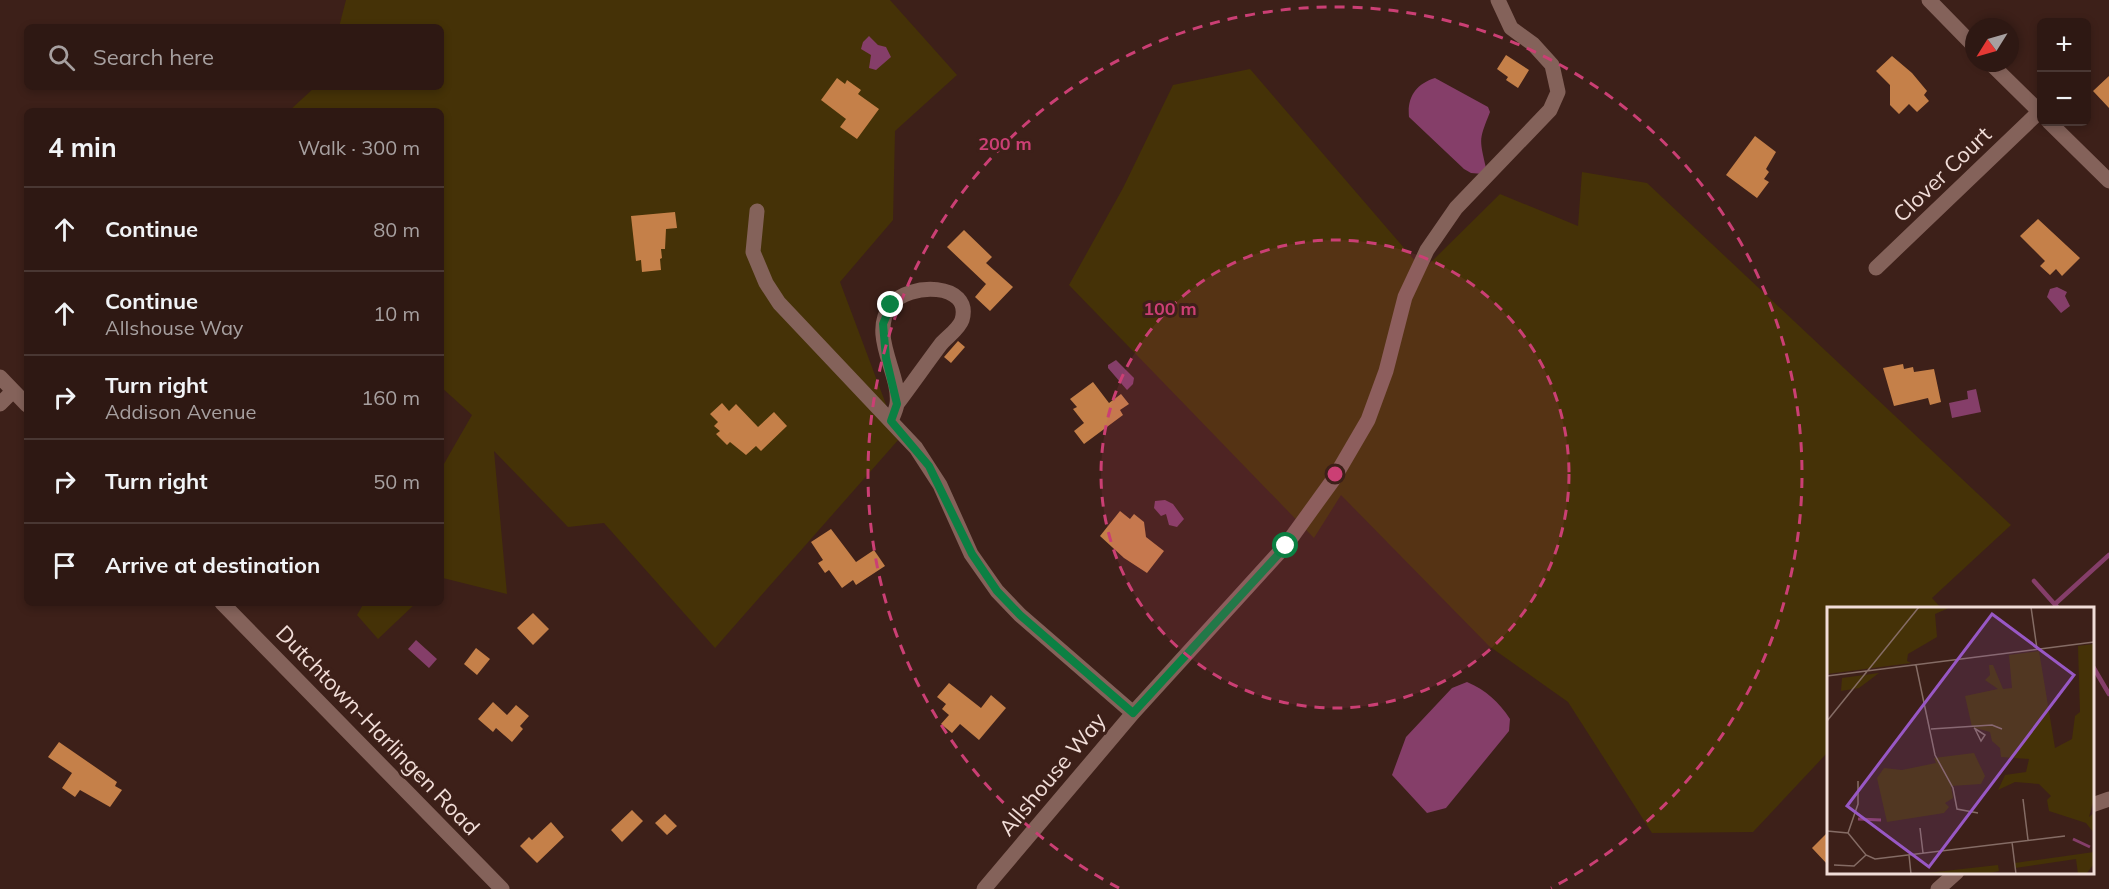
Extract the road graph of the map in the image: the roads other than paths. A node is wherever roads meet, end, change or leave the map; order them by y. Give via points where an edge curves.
1 (1498, 0) edge
2 (1929, 0) edge
3 (1965, 37) edge
4 (1999, 72) edge
5 (2037, 110) edge
6 (2037, 121) edge
7 (2053, 126) edge
8 (2109, 181) edge
9 (757, 211) dead end
10 (1876, 268) dead end
11 (0, 377) edge
12 (13, 391) junction
13 (24, 402) edge
14 (0, 404) edge
15 (897, 404) junction
16 (891, 421) junction
17 (225, 606) edge
18 (1133, 713) junction
19 (2109, 799) edge
20 (2094, 804) edge
21 (1956, 874) edge
22 (502, 889) edge
23 (984, 889) edge
24 (1938, 889) edge

1 - 18 street, Allshouse Way via 1511,28 1552,65 1558,92 1550,111 1456,208 1427,250 1405,297 1386,371 1368,420 1333,480 1286,546
2 - 3 street
4 - 5 street
6 - 10 street, Clover Court
7 - 8 street
9 - 16 street via 753,252 766,283 779,303
11 - 12 street
12 - 13 street
12 - 14 street
15 - 15 street via 883,324 891,305 922,288 952,294 960,303 961,323
15 - 16 street
16 - 18 street via 929,466 972,554 997,591
17 - 22 street, Dutchtown-Harlingen Road
18 - 23 street, Allshouse Way
19 - 20 street
21 - 24 street

